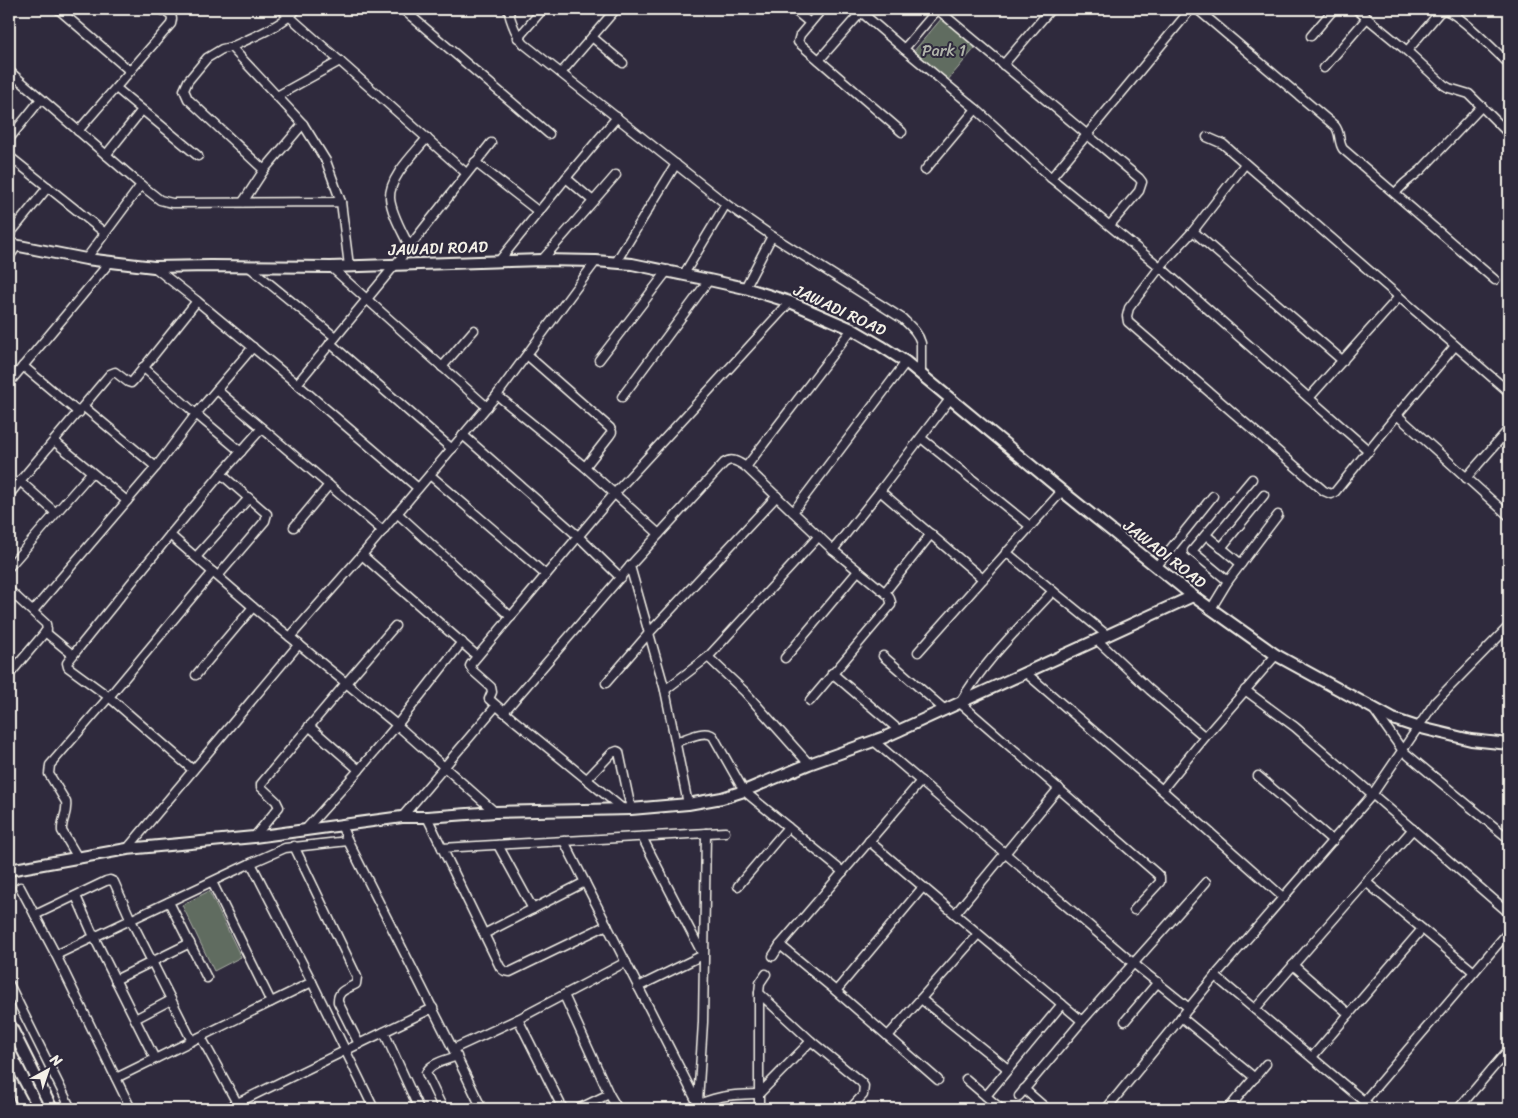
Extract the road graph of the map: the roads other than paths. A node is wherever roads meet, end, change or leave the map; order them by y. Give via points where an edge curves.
1 (58, 9) edge
2 (160, 9) edge
3 (281, 9) edge
4 (296, 9) edge
5 (402, 9) edge
6 (417, 9) edge
7 (508, 9) edge
8 (543, 9) edge
9 (616, 9) edge
10 (793, 9) edge
11 (822, 9) edge
12 (938, 9) edge
13 (1051, 9) edge
14 (1191, 9) edge
15 (1197, 9) edge
16 (1334, 9) edge
17 (1356, 9) edge
18 (1369, 9) edge
19 (863, 10) edge
20 (411, 16) junction
21 (290, 17) junction
22 (1365, 17) junction
23 (810, 23) junction
24 (1311, 36) dead end
25 (592, 37) junction
26 (518, 38) junction
27 (231, 47) junction
28 (904, 48) junction
29 (1407, 51) junction
30 (818, 60) junction
31 (340, 62) junction
32 (623, 63) dead end
33 (1509, 64) edge
34 (1003, 65) junction
35 (1324, 68) dead end
36 (9, 71) edge
37 (130, 71) junction
38 (561, 73) junction
39 (116, 88) junction
40 (277, 96) junction
41 (41, 98) junction
42 (1482, 106) junction
43 (976, 109) junction
44 (142, 110) junction
45 (617, 117) junction
46 (303, 124) junction
47 (78, 131) junction
48 (902, 132) dead end
49 (549, 134) dead end
50 (1509, 134) edge
51 (1086, 135) junction
52 (1207, 137) dead end
53 (426, 138) junction
54 (9, 139) edge
55 (491, 143) dead end
56 (106, 155) junction
57 (9, 156) edge
58 (198, 156) dead end
59 (475, 162) junction
60 (676, 164) junction
61 (1245, 164) junction
62 (264, 170) junction
63 (925, 170) dead end
64 (466, 173) junction
65 (616, 175) dead end
66 (566, 178) junction
67 (1050, 178) junction
68 (141, 185) junction
69 (48, 187) junction
70 (1395, 193) junction
71 (592, 201) junction
72 (243, 202) junction
73 (341, 202) junction
74 (726, 204) junction
75 (539, 212) junction
76 (1110, 225) junction
77 (1193, 231) junction
78 (105, 233) junction
79 (9, 235) edge
80 (772, 236) junction
81 (13, 245) edge
82 (409, 246) junction
83 (9, 256) edge
84 (86, 259) junction
85 (542, 260) junction
86 (499, 261) junction
87 (596, 261) junction
88 (110, 262) junction
89 (616, 262) junction
90 (394, 265) junction
91 (248, 266) junction
92 (349, 266) junction
93 (154, 267) junction
94 (331, 267) junction
95 (1160, 267) junction
96 (668, 270) junction
97 (684, 274) junction
98 (709, 280) junction
99 (1494, 280) dead end
100 (744, 288) junction
101 (1399, 297) junction
102 (367, 299) junction
103 (197, 301) junction
104 (790, 302) junction
105 (852, 329) junction
106 (474, 330) dead end
107 (333, 340) junction
108 (1456, 346) junction
109 (252, 347) junction
110 (527, 355) junction
111 (599, 360) dead end
112 (1343, 361) junction
113 (906, 362) junction
114 (23, 366) junction
115 (442, 367) junction
116 (143, 368) junction
117 (921, 374) junction
118 (9, 383) edge
119 (296, 384) junction
120 (217, 390) junction
121 (1509, 392) edge
122 (497, 395) junction
123 (622, 398) dead end
124 (1309, 398) junction
125 (950, 400) junction
126 (487, 407) junction
127 (82, 410) junction
128 (196, 414) junction
129 (1397, 416) junction
130 (262, 428) junction
131 (1509, 428) edge
132 (463, 435) junction
133 (921, 438) junction
134 (54, 441) junction
135 (452, 449) junction
136 (1369, 451) junction
137 (241, 452) junction
138 (156, 467) junction
139 (585, 467) junction
140 (746, 467) junction
141 (91, 472) junction
142 (221, 474) junction
143 (430, 475) junction
144 (1466, 478) junction
145 (1252, 479) dead end
146 (20, 481) junction
147 (329, 485) junction
148 (418, 488) junction
149 (880, 491) junction
150 (1062, 491) junction
151 (614, 494) junction
152 (9, 495) edge
153 (1264, 495) dead end
154 (777, 496) junction
155 (1213, 496) dead end
156 (249, 498) junction
157 (127, 501) junction
158 (793, 512) junction
159 (56, 513) junction
160 (397, 513) junction
161 (1278, 515) dead end
162 (1509, 516) edge
163 (1030, 526) junction
164 (294, 527) dead end
165 (383, 531) junction
166 (659, 534) junction
167 (931, 534) junction
168 (170, 535) junction
169 (1206, 535) junction
170 (818, 536) junction
171 (579, 538) junction
172 (1221, 548) junction
173 (833, 550) junction
174 (1006, 552) junction
175 (362, 555) junction
176 (196, 557) junction
177 (1241, 564) junction
178 (630, 566) junction
179 (9, 567) edge
180 (1156, 567) junction
181 (858, 570) junction
182 (215, 574) junction
183 (546, 575) junction
184 (621, 578) junction
185 (982, 579) junction
186 (1228, 581) junction
187 (9, 590) edge
188 (1053, 591) junction
189 (885, 592) junction
190 (1193, 596) junction
191 (253, 607) junction
192 (1211, 609) junction
193 (33, 611) junction
194 (511, 617) junction
195 (395, 626) dead end
196 (1509, 626) edge
197 (45, 632) junction
198 (650, 632) junction
199 (1107, 635) junction
200 (290, 637) junction
201 (1097, 640) junction
202 (462, 642) junction
203 (299, 644) junction
204 (918, 652) dead end
205 (73, 655) junction
206 (1276, 655) junction
207 (477, 656) junction
208 (883, 656) dead end
209 (708, 657) junction
210 (785, 658) dead end
211 (832, 673) junction
212 (1026, 673) junction
213 (9, 675) edge
214 (196, 675) dead end
215 (346, 683) junction
216 (606, 683) dead end
217 (666, 690) junction
218 (1246, 690) junction
219 (109, 698) junction
220 (810, 701) dead end
221 (960, 703) junction
222 (496, 706) junction
223 (1373, 709) junction
224 (945, 710) junction
225 (504, 712) junction
226 (397, 725) junction
227 (309, 726) junction
228 (1416, 727) junction
229 (900, 731) junction
230 (1205, 737) junction
231 (676, 742) junction
232 (875, 742) junction
233 (1509, 744) edge
234 (1403, 751) junction
235 (809, 764) junction
236 (444, 768) junction
237 (193, 770) junction
238 (359, 770) junction
239 (1258, 776) dead end
240 (587, 779) junction
241 (921, 781) junction
242 (1059, 788) junction
243 (1162, 790) junction
244 (744, 791) junction
245 (1372, 795) junction
246 (688, 804) junction
247 (627, 809) junction
248 (495, 812) junction
249 (402, 817) junction
250 (427, 817) junction
251 (341, 825) junction
252 (788, 827) junction
253 (1413, 829) junction
254 (305, 830) junction
255 (725, 832) dead end
256 (706, 833) junction
257 (642, 836) junction
258 (254, 837) junction
259 (1509, 839) edge
260 (1333, 840) junction
261 (348, 841) junction
262 (564, 841) junction
263 (869, 841) junction
264 (294, 846) junction
265 (498, 846) junction
266 (442, 848) junction
267 (126, 849) junction
268 (1005, 853) junction
269 (78, 858) junction
270 (251, 863) junction
271 (9, 870) edge
272 (843, 872) junction
273 (212, 882) junction
274 (586, 882) junction
275 (1206, 882) dead end
276 (1366, 882) junction
277 (738, 886) dead end
278 (20, 887) dead end
279 (923, 887) junction
280 (76, 896) junction
281 (1284, 898) junction
282 (169, 902) junction
283 (533, 909) junction
284 (1134, 910) dead end
285 (1509, 913) edge
286 (955, 914) junction
287 (35, 915) junction
288 (131, 920) junction
289 (608, 926) junction
290 (1422, 929) junction
291 (1509, 931) edge
292 (484, 934) junction
293 (978, 934) junction
294 (94, 937) junction
295 (190, 943) junction
296 (780, 944) junction
297 (56, 955) junction
298 (703, 955) junction
299 (773, 956) dead end
300 (152, 961) junction
301 (626, 962) junction
302 (1133, 963) junction
303 (1293, 965) junction
304 (1474, 972) junction
305 (766, 974) dead end
306 (1215, 976) junction
307 (208, 978) dead end
308 (115, 980) junction
309 (312, 982) junction
310 (1158, 982) junction
311 (9, 984) edge
312 (638, 987) junction
313 (836, 991) junction
314 (759, 993) junction
315 (564, 995) junction
316 (921, 999) junction
317 (171, 1000) junction
318 (271, 1002) junction
319 (1062, 1004) junction
320 (433, 1008) junction
321 (1189, 1008) junction
322 (1255, 1009) junction
323 (1349, 1014) junction
324 (1181, 1017) junction
325 (135, 1019) junction
326 (518, 1019) junction
327 (1082, 1021) junction
328 (1125, 1021) dead end
329 (9, 1023) edge
330 (384, 1032) junction
331 (888, 1036) junction
332 (201, 1037) junction
333 (811, 1041) junction
334 (192, 1042) junction
335 (359, 1044) junction
336 (1509, 1049) edge
337 (346, 1051) junction
338 (455, 1052) junction
339 (1312, 1057) junction
340 (155, 1059) junction
341 (1266, 1064) dead end
342 (1008, 1069) junction
343 (9, 1077) edge
344 (116, 1078) junction
345 (966, 1078) dead end
346 (1255, 1078) junction
347 (938, 1080) dead end
348 (609, 1094) junction
349 (760, 1094) junction
350 (986, 1096) junction
351 (1364, 1101) junction
352 (237, 1104) junction
353 (698, 1104) junction
354 (373, 1107) edge
355 (26, 1109) edge
356 (52, 1109) edge
357 (71, 1109) edge
358 (131, 1109) edge
359 (225, 1109) edge
360 (364, 1109) edge
361 (420, 1109) edge
362 (443, 1109) edge
363 (482, 1109) edge
364 (563, 1109) edge
365 (578, 1109) edge
366 (618, 1109) edge
367 (689, 1109) edge
368 (759, 1109) edge
369 (850, 1109) edge
370 (1001, 1109) edge
371 (1047, 1109) edge
372 (1107, 1109) edge
373 (1228, 1109) edge
374 (1373, 1109) edge
375 (1458, 1109) edge

1 - 37 street
2 - 37 street via 171,14 171,24
3 - 21 street
4 - 21 street
5 - 20 street
6 - 20 street
7 - 26 street
8 - 26 street
9 - 25 street
10 - 23 street
11 - 23 street
12 - 28 street
12 - 34 street
13 - 34 street
14 - 51 street
15 - 70 street via 1335,126 1344,149
16 - 24 street
17 - 22 street
18 - 22 street
19 - 28 street
19 - 30 street
20 - 49 street
21 - 27 street
21 - 31 street
22 - 29 street
22 - 35 street
23 - 30 street via 798,42
25 - 32 street
25 - 38 street
26 - 38 street
27 - 40 street
27 - 62 street via 207,58 186,84 184,92
28 - 43 street
29 - 33 street via 1444,11 1461,20
29 - 42 street via 1444,85 1469,94
30 - 48 street
31 - 40 street
31 - 53 street
34 - 51 street
36 - 41 street
37 - 39 street
38 - 45 street
39 - 44 street
39 - 47 street
40 - 46 street
41 - 47 street
41 - 54 street
42 - 50 street
42 - 70 street
43 - 63 street
43 - 67 street
44 - 56 street
44 - 58 street
45 - 60 street
45 - 66 street
46 - 62 street
46 - 73 street via 326,161
47 - 56 street
51 - 67 street
51 - 76 street via 1142,182 1139,191
52 - 61 street via 1222,144
53 - 64 street
53 - 82 street via 391,188 390,199
55 - 59 street
56 - 68 street
57 - 69 street
59 - 64 street
59 - 75 street
60 - 74 street
60 - 89 street
61 - 77 street
61 - 101 street
62 - 72 street
64 - 82 street
65 - 71 street
66 - 71 street
66 - 75 street
67 - 76 street
68 - 72 street via 160,200 172,203
68 - 78 street
69 - 78 street
69 - 79 street
70 - 99 street
71 - 85 street
72 - 73 street
73 - 92 street
74 - 80 street
74 - 97 street
75 - 86 street
76 - 95 street
77 - 95 street
77 - 112 street
78 - 84 street
80 - 100 street
80 - 117 street via 903,319 920,338
81 - 83 street
81 - 84 street, JAWADI ROAD
82 - 90 street
84 - 88 street, JAWADI ROAD
85 - 86 street, JAWADI ROAD
85 - 87 street, JAWADI ROAD
86 - 90 street, JAWADI ROAD
87 - 89 street, JAWADI ROAD
87 - 110 street
88 - 93 street, JAWADI ROAD
88 - 114 street
89 - 96 street, JAWADI ROAD
90 - 92 street, JAWADI ROAD
90 - 102 street
91 - 93 street, JAWADI ROAD
91 - 94 street, JAWADI ROAD
91 - 107 street
92 - 94 street, JAWADI ROAD
93 - 103 street
94 - 102 street
95 - 124 street
95 - 136 street via 1127,312 1132,326 1324,491 1335,492
96 - 97 street, JAWADI ROAD
96 - 111 street
97 - 98 street, JAWADI ROAD
98 - 100 street, JAWADI ROAD
98 - 123 street
100 - 104 street, JAWADI ROAD
101 - 108 street
101 - 112 street
102 - 107 street
102 - 115 street
103 - 109 street
103 - 116 street
104 - 105 street, JAWADI ROAD
104 - 151 street
105 - 113 street, JAWADI ROAD
105 - 140 street
106 - 115 street
107 - 119 street
107 - 135 street
108 - 121 street
108 - 129 street
109 - 119 street
109 - 120 street
110 - 122 street
110 - 139 street via 610,428 612,432
112 - 124 street
113 - 117 street, JAWADI ROAD
113 - 158 street
114 - 118 street
114 - 127 street
115 - 126 street
116 - 127 street via 130,382 112,372
116 - 128 street
117 - 125 street, JAWADI ROAD
119 - 148 street
120 - 128 street
120 - 130 street
122 - 126 street
122 - 139 street
124 - 136 street
125 - 133 street
125 - 150 street, JAWADI ROAD
126 - 132 street
127 - 134 street
127 - 138 street
128 - 137 street
128 - 138 street
129 - 136 street
129 - 144 street
130 - 137 street
130 - 147 street
131 - 144 street
132 - 135 street
132 - 171 street
133 - 149 street
133 - 163 street
134 - 141 street
134 - 146 street
135 - 143 street
137 - 142 street
138 - 157 street
139 - 151 street
140 - 154 street
140 - 166 street via 729,459
141 - 157 street
141 - 159 street
142 - 156 street
142 - 168 street
143 - 148 street
143 - 183 street
144 - 162 street
145 - 169 street
146 - 152 street
146 - 159 street
147 - 164 street
147 - 165 street
148 - 160 street
149 - 167 street
149 - 173 street
150 - 163 street
150 - 180 street, JAWADI ROAD
151 - 166 street
151 - 171 street
153 - 172 street
154 - 158 street
154 - 198 street
155 - 180 street
156 - 176 street
156 - 182 street via 264,510 267,517
157 - 193 street
158 - 170 street
159 - 179 street
160 - 165 street
160 - 194 street
161 - 177 street
163 - 174 street
165 - 175 street
166 - 178 street
167 - 185 street
167 - 189 street
168 - 176 street
168 - 205 street
169 - 172 street
169 - 186 street via 1192,552
170 - 173 street
170 - 209 street
171 - 183 street
171 - 184 street
172 - 177 street
173 - 181 street
174 - 185 street
174 - 188 street
175 - 200 street
175 - 202 street
176 - 182 street
177 - 186 street
178 - 184 street
178 - 198 street
180 - 190 street, JAWADI ROAD
181 - 189 street
181 - 210 street
182 - 191 street
182 - 219 street
183 - 194 street
184 - 225 street
185 - 204 street
186 - 192 street
187 - 193 street
188 - 199 street
188 - 221 street via 982,669
189 - 211 street via 891,598 891,605
190 - 192 street, JAWADI ROAD
190 - 199 street
191 - 200 street
191 - 214 street
192 - 206 street, JAWADI ROAD
193 - 197 street via 46,624
194 - 207 street
195 - 215 street
196 - 228 street via 1433,704
197 - 205 street
197 - 213 street
198 - 216 street
198 - 217 street
199 - 201 street
200 - 203 street
201 - 212 street
201 - 230 street
202 - 207 street
202 - 226 street
203 - 215 street
203 - 237 street
205 - 219 street via 68,666
206 - 218 street
206 - 223 street, JAWADI ROAD
207 - 222 street via 471,669 491,687 488,699
208 - 224 street
209 - 217 street
209 - 235 street via 751,698
211 - 220 street
211 - 229 street
212 - 221 street
212 - 243 street
215 - 226 street
215 - 227 street
217 - 231 street
218 - 230 street
218 - 245 street
219 - 237 street
219 - 269 street via 48,769 66,802 62,831
221 - 224 street
221 - 242 street
222 - 225 street
222 - 236 street
223 - 228 street, JAWADI ROAD
223 - 234 street
224 - 229 street
225 - 240 street
226 - 236 street
226 - 238 street
227 - 238 street
227 - 258 street via 261,784 279,807
228 - 233 street, JAWADI ROAD via 1470,740
228 - 234 street
229 - 232 street
230 - 243 street
231 - 244 street via 704,733 711,734
231 - 246 street
232 - 235 street
232 - 241 street
234 - 245 street
234 - 259 street
235 - 244 street
236 - 248 street
236 - 249 street
237 - 267 street
238 - 254 street
239 - 260 street
240 - 247 street
240 - 247 street via 612,753 619,752
241 - 263 street
241 - 268 street
242 - 268 street
242 - 284 street via 1160,877 1160,882
243 - 281 street
244 - 246 street
244 - 252 street
245 - 253 street
245 - 260 street
246 - 247 street
247 - 248 street
248 - 250 street
249 - 250 street
249 - 251 street
250 - 266 street
251 - 254 street
251 - 261 street
252 - 272 street
252 - 277 street
253 - 276 street
253 - 285 street
254 - 258 street
255 - 256 street
256 - 257 street
256 - 298 street
257 - 262 street
257 - 298 street
258 - 267 street
260 - 281 street
261 - 264 street
261 - 320 street
262 - 265 street
262 - 274 street
263 - 272 street
263 - 279 street
264 - 270 street
264 - 335 street via 357,977 356,984 342,991 338,1002
265 - 266 street
265 - 283 street
266 - 292 street
267 - 269 street
268 - 286 street
268 - 302 street
269 - 271 street
270 - 273 street
270 - 309 street
272 - 296 street
273 - 282 street
273 - 318 street
274 - 283 street
274 - 289 street
275 - 302 street
276 - 290 street
276 - 303 street
278 - 287 street
279 - 286 street
279 - 313 street
280 - 287 street
280 - 288 street via 110,880 114,882
280 - 294 street
281 - 306 street
282 - 288 street
282 - 295 street
283 - 292 street
286 - 293 street
287 - 297 street
288 - 294 street
288 - 300 street
289 - 292 street via 510,972 500,967
289 - 301 street
290 - 304 street
290 - 323 street
291 - 304 street
293 - 316 street
293 - 319 street
294 - 297 street
294 - 308 street
295 - 300 street
295 - 307 street
296 - 299 street
296 - 313 street
297 - 344 street
298 - 312 street
298 - 353 street
300 - 308 street
300 - 317 street
301 - 312 street
301 - 315 street
302 - 310 street
302 - 327 street
303 - 322 street
303 - 323 street
304 - 351 street
305 - 314 street via 760,983
306 - 321 street
306 - 322 street
308 - 325 street
309 - 318 street
309 - 337 street
310 - 321 street
310 - 328 street
311 - 357 street
312 - 353 street
313 - 331 street
314 - 333 street
314 - 349 street
315 - 326 street
315 - 348 street
316 - 331 street
316 - 342 street
317 - 325 street
317 - 334 street
318 - 332 street
319 - 327 street
319 - 342 street
320 - 330 street
320 - 338 street
321 - 324 street
322 - 339 street
323 - 339 street
324 - 346 street
324 - 372 street
325 - 340 street
326 - 338 street
326 - 364 street
327 - 371 street via 1021,1093
329 - 356 street
330 - 335 street
330 - 361 street
331 - 347 street
332 - 334 street
332 - 352 street
333 - 349 street
333 - 369 street via 864,1086 863,1095
334 - 340 street
335 - 337 street
336 - 375 street
337 - 352 street
337 - 354 street
338 - 362 street via 426,1073
338 - 363 street
339 - 351 street
340 - 344 street
341 - 346 street
342 - 350 street
343 - 355 street
344 - 358 street
345 - 350 street
346 - 373 street
348 - 365 street
348 - 366 street
349 - 353 street via 725,1095
349 - 368 street
350 - 370 street
351 - 374 street
352 - 359 street
353 - 367 street
354 - 360 street

